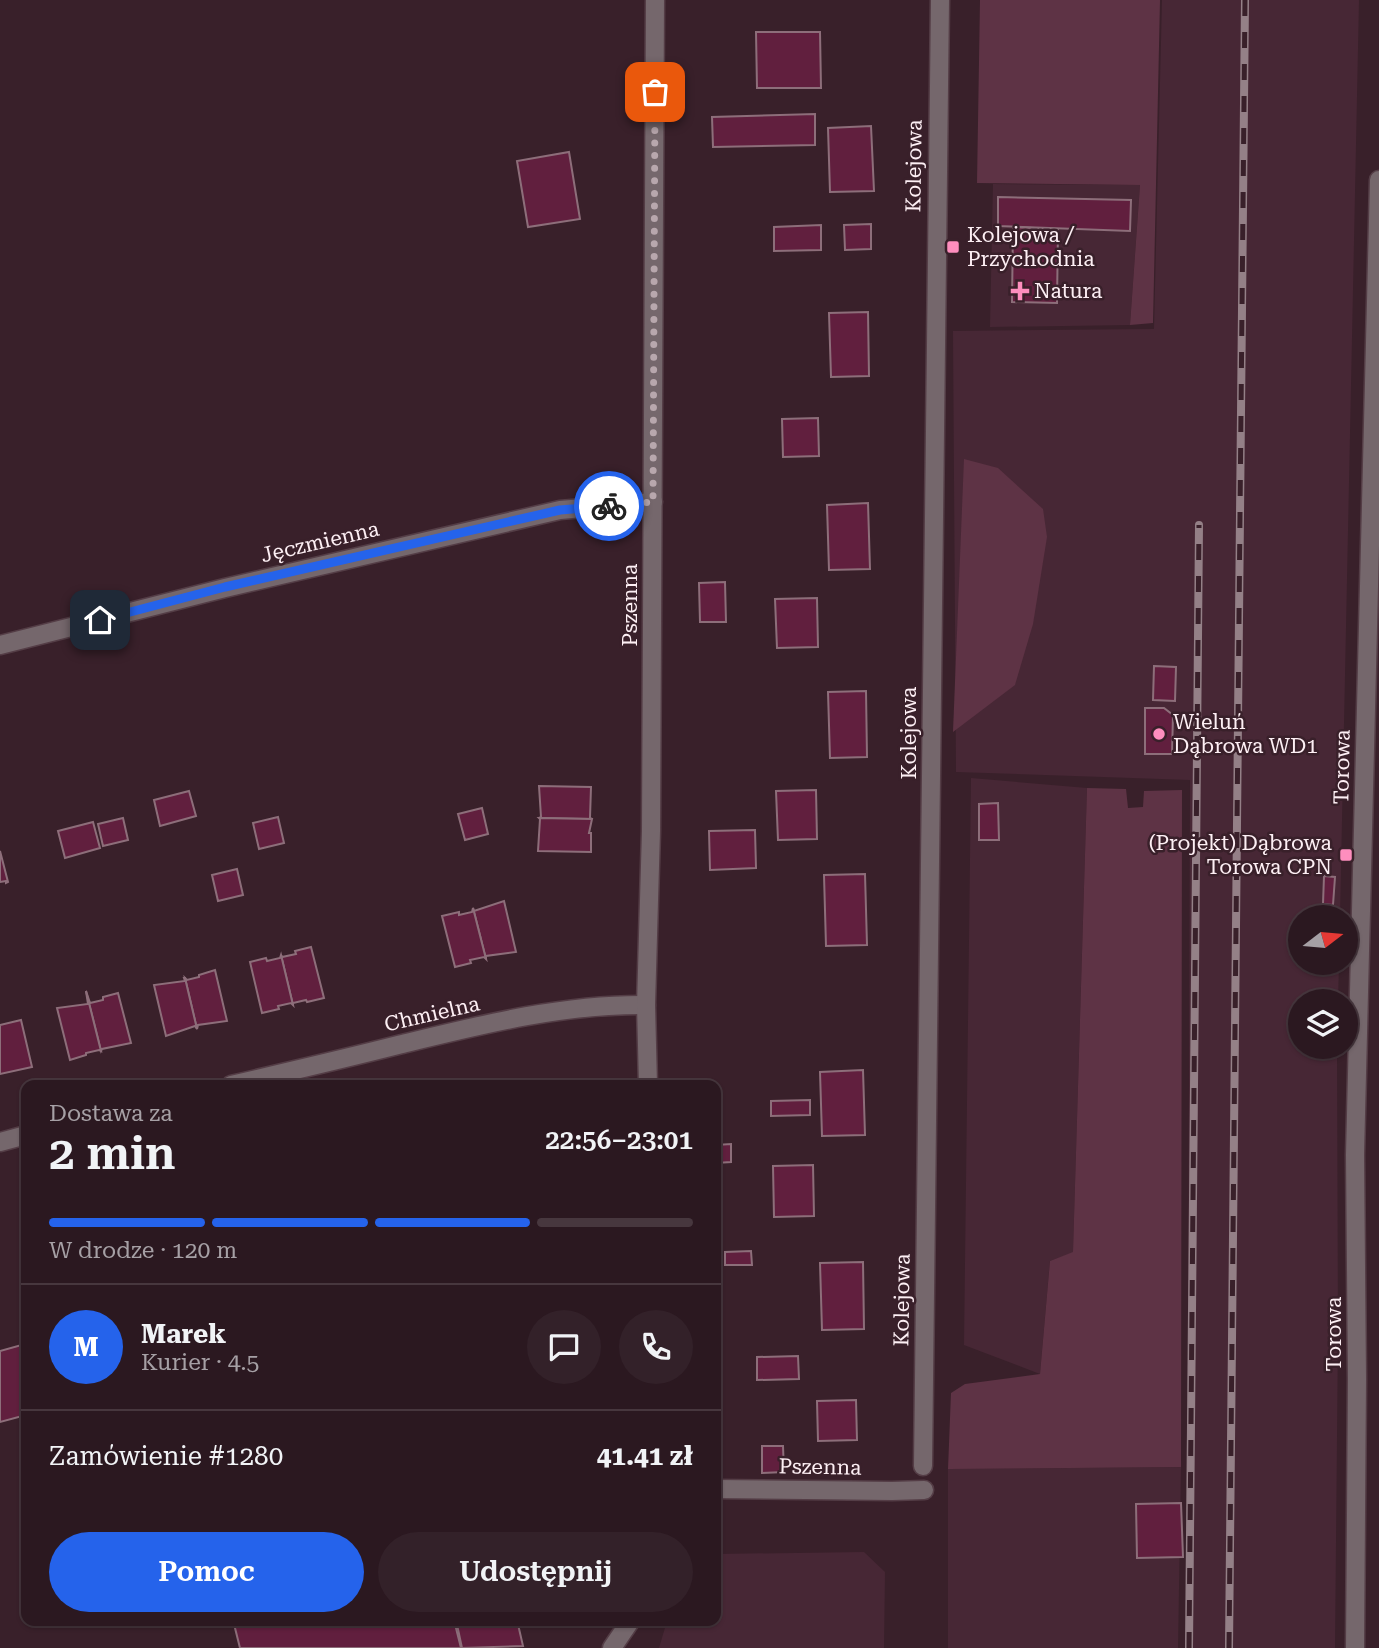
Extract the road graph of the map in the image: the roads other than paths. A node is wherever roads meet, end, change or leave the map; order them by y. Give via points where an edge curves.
1 (655, 0) edge
2 (940, 0) edge
3 (1379, 180) edge
4 (653, 502) junction
5 (0, 645) edge
6 (646, 1005) junction
7 (252, 1080) edge
8 (648, 1080) edge
9 (21, 1136) edge
10 (0, 1142) edge
11 (923, 1466) dead end
12 (721, 1489) edge
13 (924, 1490) dead end
14 (627, 1626) edge
15 (611, 1648) edge
16 (1355, 1648) edge

1 - 4 street, Pszenna
2 - 11 street, Kolejowa
3 - 16 street, Torowa via 1355,1155
4 - 5 street, Jęczmienna via 560,510 225,587
4 - 6 street, Pszenna
6 - 7 street, Chmielna via 611,1004 541,1014
6 - 8 street, Pszenna
9 - 10 street
12 - 13 street, Pszenna
14 - 15 street

